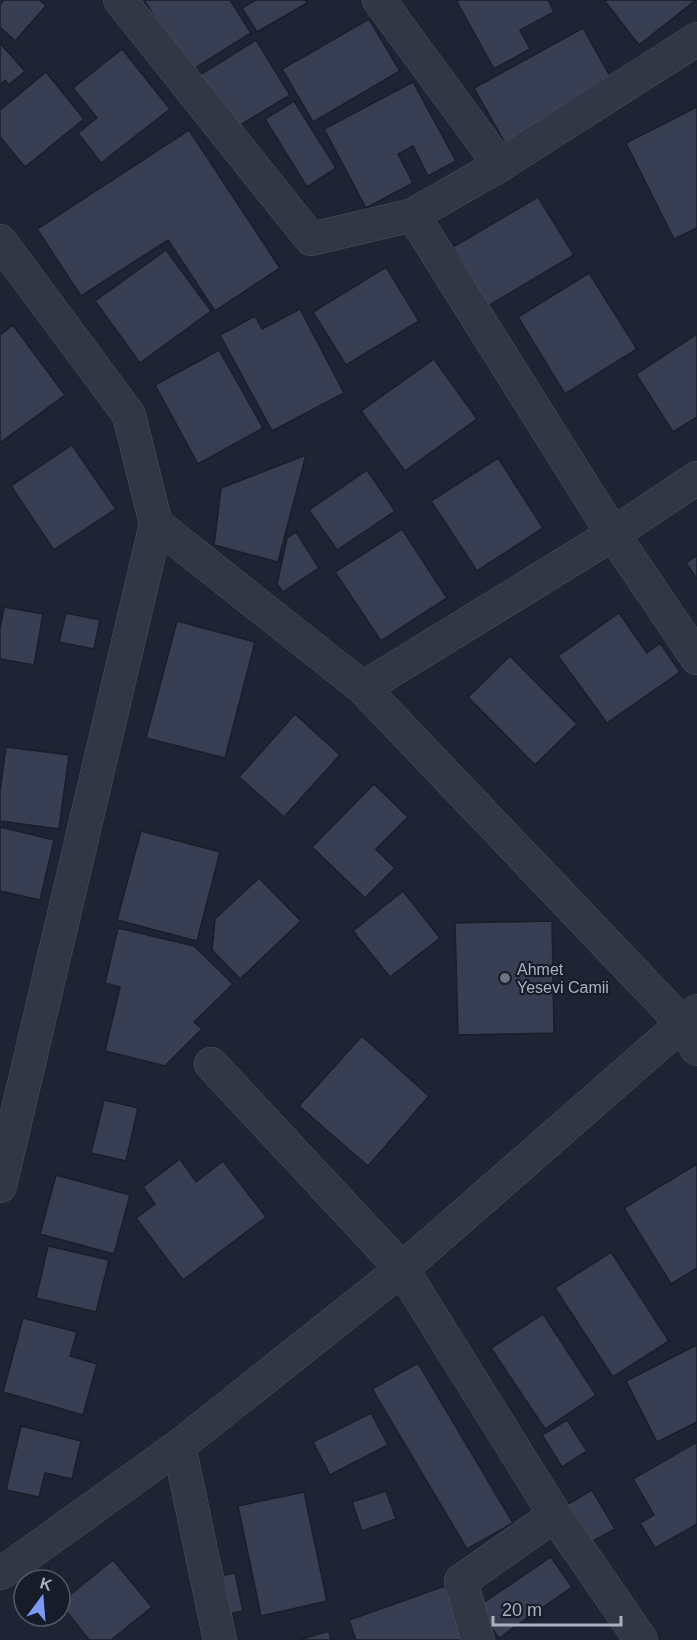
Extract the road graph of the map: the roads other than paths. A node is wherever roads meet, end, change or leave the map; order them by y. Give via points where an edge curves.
1 (120, 0) edge
2 (379, 0) edge
3 (697, 39) edge
4 (500, 165) junction
5 (413, 215) junction
6 (0, 241) edge
7 (697, 478) edge
8 (156, 524) junction
9 (613, 534) junction
10 (697, 658) edge
11 (363, 688) junction
12 (692, 1028) edge
13 (211, 1064) dead end
14 (0, 1186) edge
15 (402, 1269) junction
16 (179, 1446) junction
17 (555, 1515) junction
18 (0, 1573) edge
19 (220, 1640) edge
20 (478, 1640) edge
21 (641, 1640) edge

1 - 5 street via 311,239
2 - 4 street
3 - 4 street
4 - 5 street
5 - 9 street
6 - 8 street via 129,415
7 - 9 street
8 - 11 street
8 - 14 street
9 - 10 street
9 - 11 street
11 - 12 street
12 - 15 street
13 - 15 street
15 - 16 street
15 - 17 street
16 - 18 street
16 - 19 street
17 - 20 street via 461,1581
17 - 21 street

